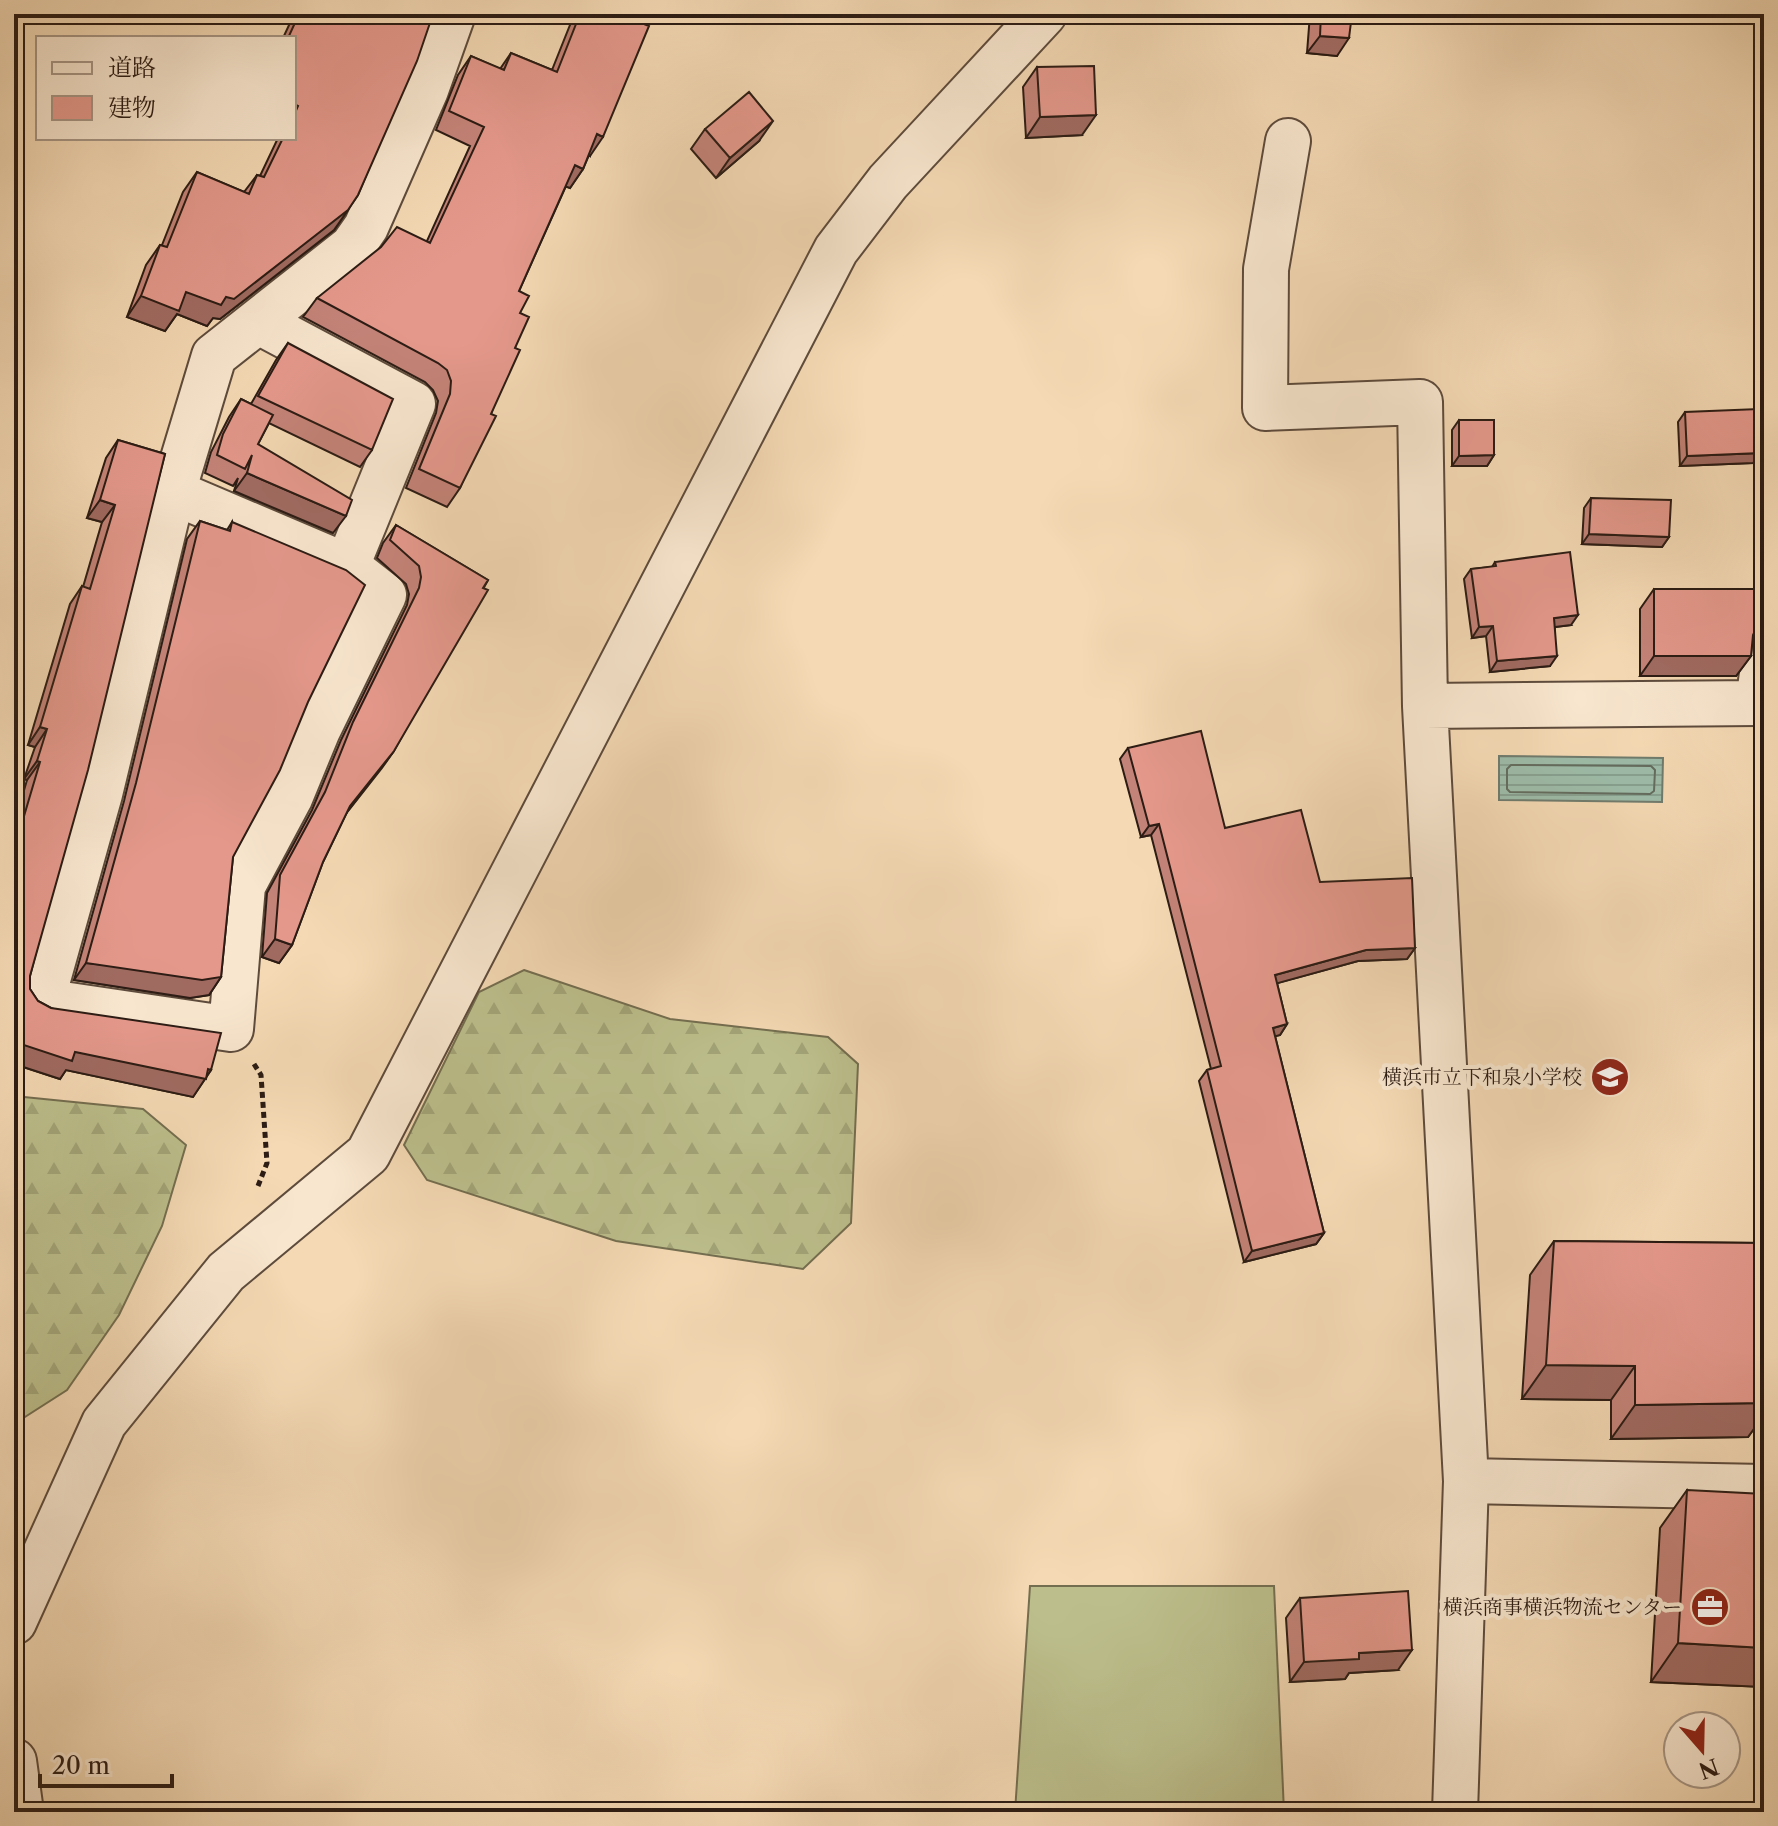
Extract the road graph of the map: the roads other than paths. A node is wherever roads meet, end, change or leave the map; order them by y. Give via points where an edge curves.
1 (453, 14) edge
2 (1044, 14) edge
3 (1288, 141) dead end
4 (259, 322) junction
5 (173, 492) junction
6 (347, 566) junction
7 (1764, 659) edge
8 (1425, 706) junction
9 (1466, 1481) junction
10 (1764, 1487) edge
11 (14, 1622) edge
12 (14, 1761) edge
13 (21, 1812) edge
14 (1455, 1812) edge

1 - 4 street via 366,227 352,247
2 - 11 street via 888,182 836,250 368,1154 226,1272 104,1423
3 - 8 street via 1266,269 1265,408 1420,402
4 - 5 street via 214,356
4 - 6 street via 413,404
5 - 6 street
5 - 6 street via 100,794 42,1001 231,1029 243,886 384,595
7 - 8 street via 1758,703
8 - 9 street
9 - 10 street
9 - 14 street
12 - 13 street

